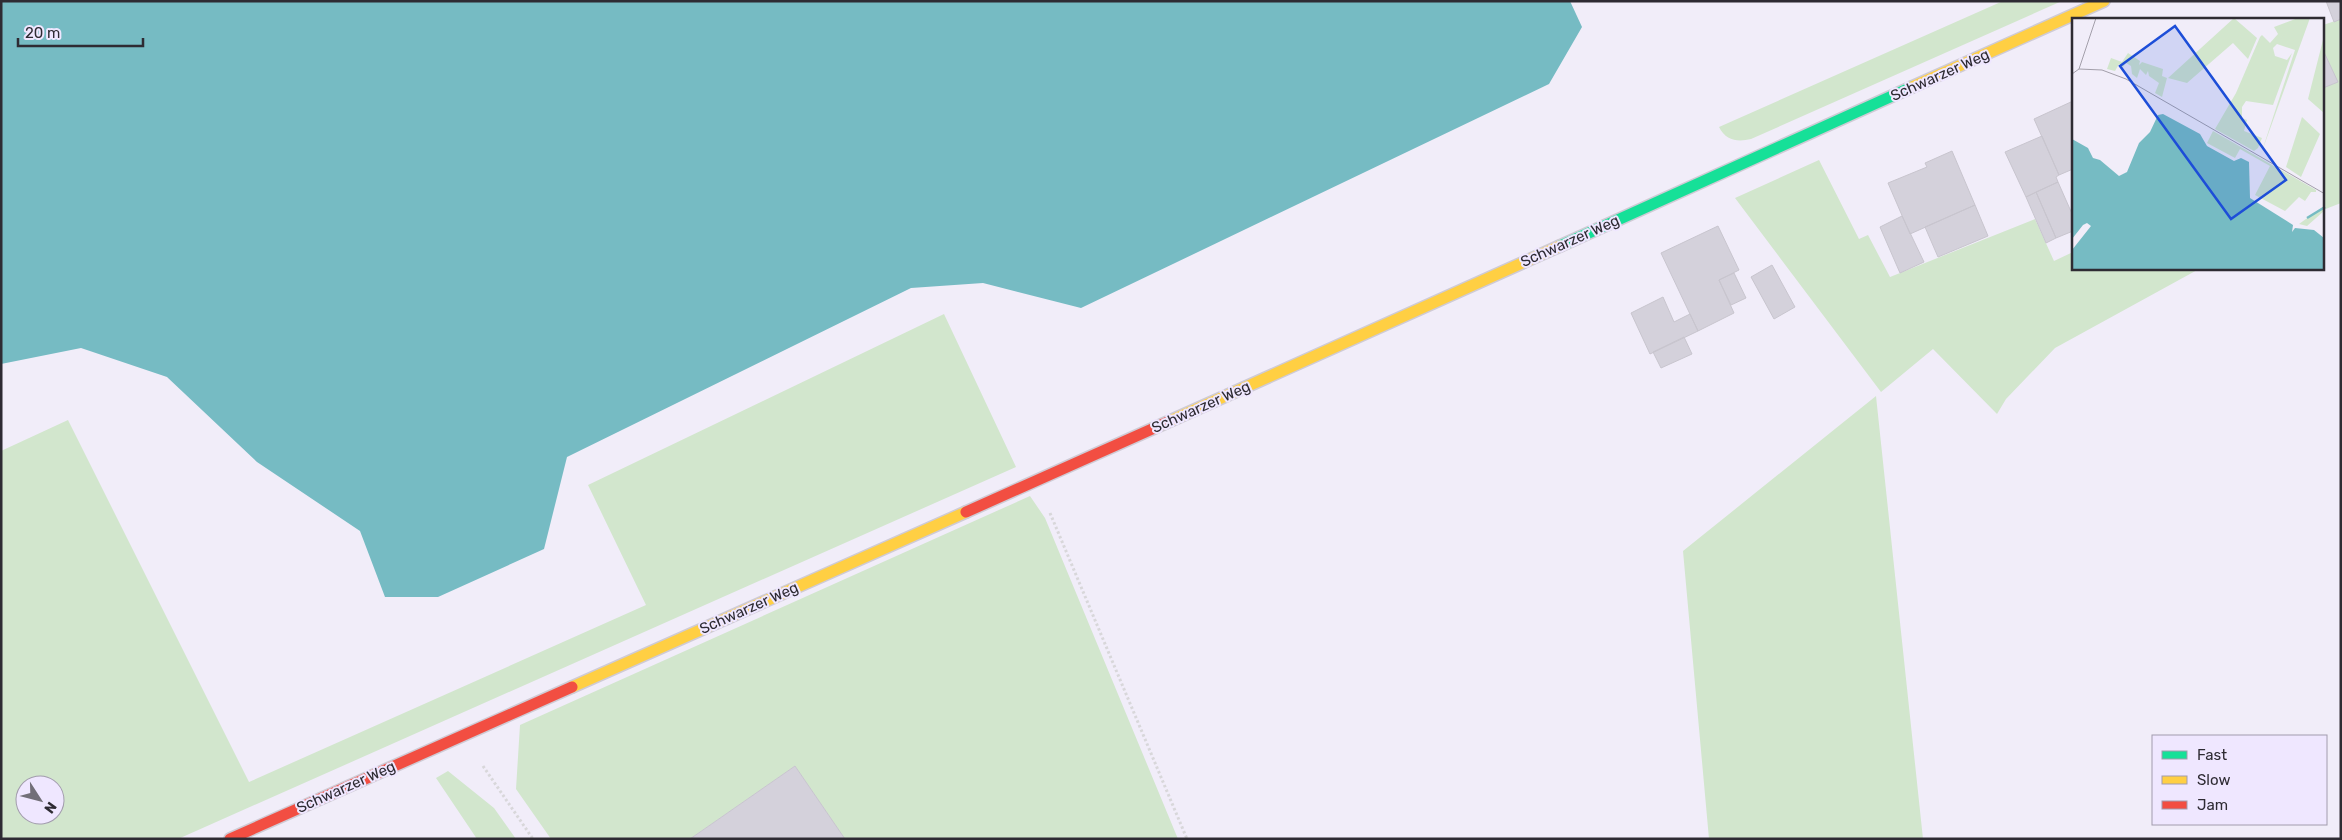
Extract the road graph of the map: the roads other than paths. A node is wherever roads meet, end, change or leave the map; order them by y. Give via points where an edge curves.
1 (2104, 1) edge
2 (230, 839) edge

1 - 2 street, Schwarzer Weg

